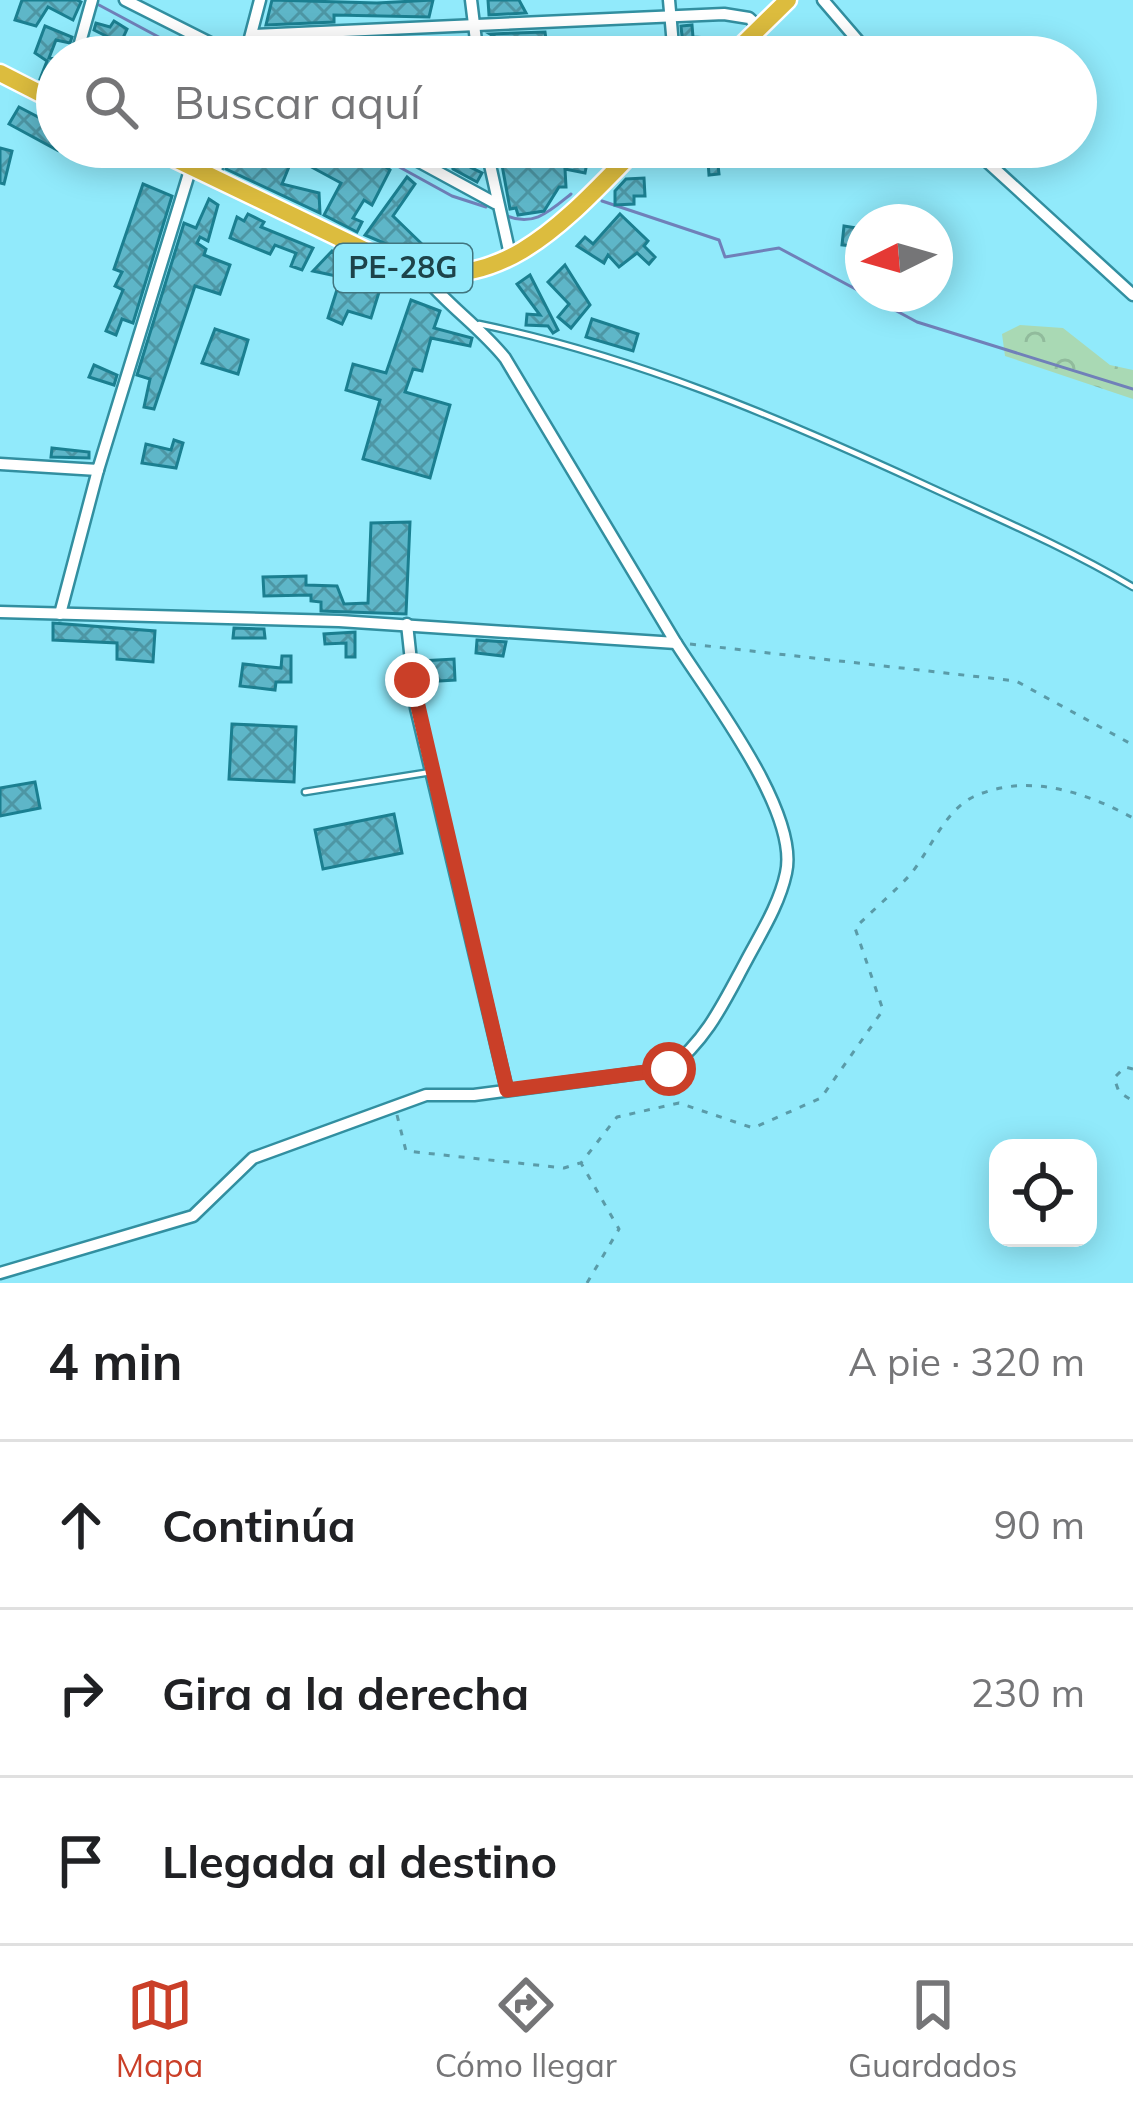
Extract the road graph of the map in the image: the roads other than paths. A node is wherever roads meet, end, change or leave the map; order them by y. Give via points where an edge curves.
1 (92, 0) edge
2 (124, 0) edge
3 (260, 0) edge
4 (471, 0) edge
5 (669, 0) edge
6 (788, 0) edge
7 (823, 0) edge
8 (670, 15) junction
9 (474, 21) junction
10 (760, 28) junction
11 (252, 35) joint
12 (82, 36) edge
13 (199, 36) edge
14 (476, 36) edge
15 (672, 36) edge
16 (752, 36) edge
17 (854, 36) edge
18 (0, 74) edge
19 (36, 92) edge
20 (191, 168) edge
21 (193, 168) edge
22 (217, 168) edge
23 (431, 168) edge
24 (489, 168) edge
25 (616, 168) edge
26 (994, 168) edge
27 (214, 178) junction
28 (495, 203) junction
29 (511, 260) junction
30 (422, 274) junction
31 (1133, 295) edge
32 (477, 324) junction
33 (0, 464) edge
34 (98, 470) junction
35 (1133, 587) edge
36 (0, 612) edge
37 (60, 614) junction
38 (407, 624) junction
39 (676, 643) junction
40 (431, 772) junction
41 (305, 792) dead end
42 (507, 1090) junction
43 (0, 1273) edge

1 - 12 street
2 - 13 street
3 - 11 street
4 - 9 street
5 - 8 street
6 - 10 highway
7 - 17 street
8 - 9 street
8 - 10 street via 724,14
8 - 15 street
9 - 11 street
9 - 14 street
10 - 16 highway
18 - 19 highway
20 - 34 street
21 - 27 highway, PE-28G
22 - 27 street
23 - 28 street
24 - 28 street
25 - 29 highway, PE-28G
26 - 31 street
27 - 30 highway, PE-28G
28 - 29 street
29 - 30 highway, PE-28G via 467,274
30 - 32 street via 450,308
32 - 35 lane via 629,363 767,412 1060,544
32 - 39 street
33 - 34 street
34 - 37 street
36 - 37 street
37 - 38 street
38 - 39 street
38 - 40 street
39 - 42 street via 782,828 788,868 777,902 709,1033 669,1069
40 - 41 lane
40 - 42 street
42 - 43 street via 426,1095 253,1158 193,1216

